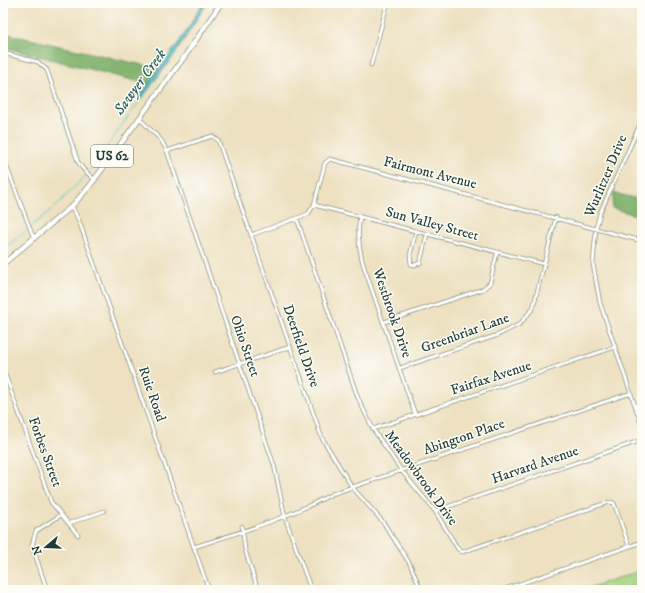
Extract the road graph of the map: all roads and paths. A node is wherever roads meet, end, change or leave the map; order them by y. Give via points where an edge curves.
1 (221, 3) edge
2 (383, 3) edge
3 (630, 3) edge
4 (642, 9) edge
5 (3, 53) edge
6 (371, 65) dead end
7 (140, 119) junction
8 (642, 120) edge
9 (167, 151) junction
10 (3, 157) edge
11 (95, 180) junction
12 (314, 204) junction
13 (72, 206) junction
14 (360, 216) junction
15 (556, 217) junction
16 (297, 219) junction
17 (596, 228) junction
18 (416, 231) junction
19 (427, 234) junction
20 (251, 235) junction
21 (34, 239) junction
22 (642, 241) edge
23 (497, 253) junction
24 (3, 264) edge
25 (544, 264) junction
26 (384, 322) junction
27 (615, 347) junction
28 (290, 348) junction
29 (239, 364) junction
30 (400, 368) junction
31 (3, 370) edge
32 (215, 372) dead end
33 (631, 393) junction
34 (415, 414) junction
35 (642, 426) edge
36 (373, 429) junction
37 (642, 440) edge
38 (402, 470) junction
39 (352, 487) junction
40 (104, 511) dead end
41 (435, 511) junction
42 (61, 515) junction
43 (285, 517) junction
44 (70, 523) junction
45 (242, 526) dead end
46 (244, 531) junction
47 (78, 535) dead end
48 (642, 542) edge
49 (629, 546) junction
50 (194, 547) junction
51 (47, 590) edge
52 (209, 590) edge
53 (258, 590) edge
54 (311, 590) edge
55 (421, 590) edge
56 (502, 590) edge

1 - 7 main road, US 62
2 - 6 street via 387,5
3 - 4 street
5 - 11 street via 38,62 46,70 78,162
7 - 9 street, Ohio Street via 161,140
7 - 11 main road, US 62
8 - 17 street, Wurlitzer Drive via 605,199
9 - 20 street, Deerfield Drive via 212,136 218,140
9 - 29 street, Ohio Street
10 - 21 street
11 - 13 main road, US 62
12 - 14 street, Sun Valley Street
12 - 15 street, Fairmont Avenue via 325,163 330,159
12 - 16 street via 308,214
13 - 21 main road, US 62
13 - 50 street, Ruie Road
14 - 18 street, Sun Valley Street
14 - 26 street, Westbrook Drive via 359,248
15 - 17 street, Fairmont Avenue
15 - 25 street, Greenbriar Lane
16 - 20 street
16 - 36 street, Meadowbrook Drive via 358,398
17 - 22 street, Fairmont Avenue
17 - 27 street, Wurlitzer Drive via 592,264 600,303
18 - 19 street, Sun Valley Street
18 - 19 street via 410,258 411,264 414,265 420,262
19 - 23 street, Sun Valley Street
20 - 28 street, Deerfield Drive
21 - 24 main road, US 62
23 - 25 street, Sun Valley Street
23 - 26 street via 490,283 483,288
25 - 30 street, Greenbriar Lane via 533,308 520,324 498,336
26 - 30 street, Westbrook Drive
27 - 33 street, Wurlitzer Drive
27 - 34 street, Fairfax Avenue
28 - 29 street
28 - 39 street, Deerfield Drive via 322,438
29 - 32 street
29 - 43 street, Ohio Street via 274,465
30 - 34 street, Westbrook Drive
31 - 42 street, Forbes Street via 51,502
33 - 35 street, Wurlitzer Drive
33 - 38 street, Abington Place
34 - 36 street, Fairfax Avenue
36 - 38 street, Meadowbrook Drive
37 - 41 street, Harvard Avenue
38 - 39 street, Abington Place
38 - 41 street, Meadowbrook Drive
39 - 43 street, Abington Place
39 - 55 street, Deerfield Drive via 390,534 410,564
40 - 44 street
41 - 49 street, Meadowbrook Drive via 458,550 462,552 610,502 614,503
42 - 44 street, Forbes Street
42 - 51 street via 36,531 32,545
43 - 46 street, Abington Place
43 - 54 street, Ohio Street
44 - 47 street, Forbes Street
45 - 46 street
46 - 50 street, Abington Place
46 - 53 street via 245,550
48 - 49 street
49 - 56 street
50 - 52 street, Ruie Road

